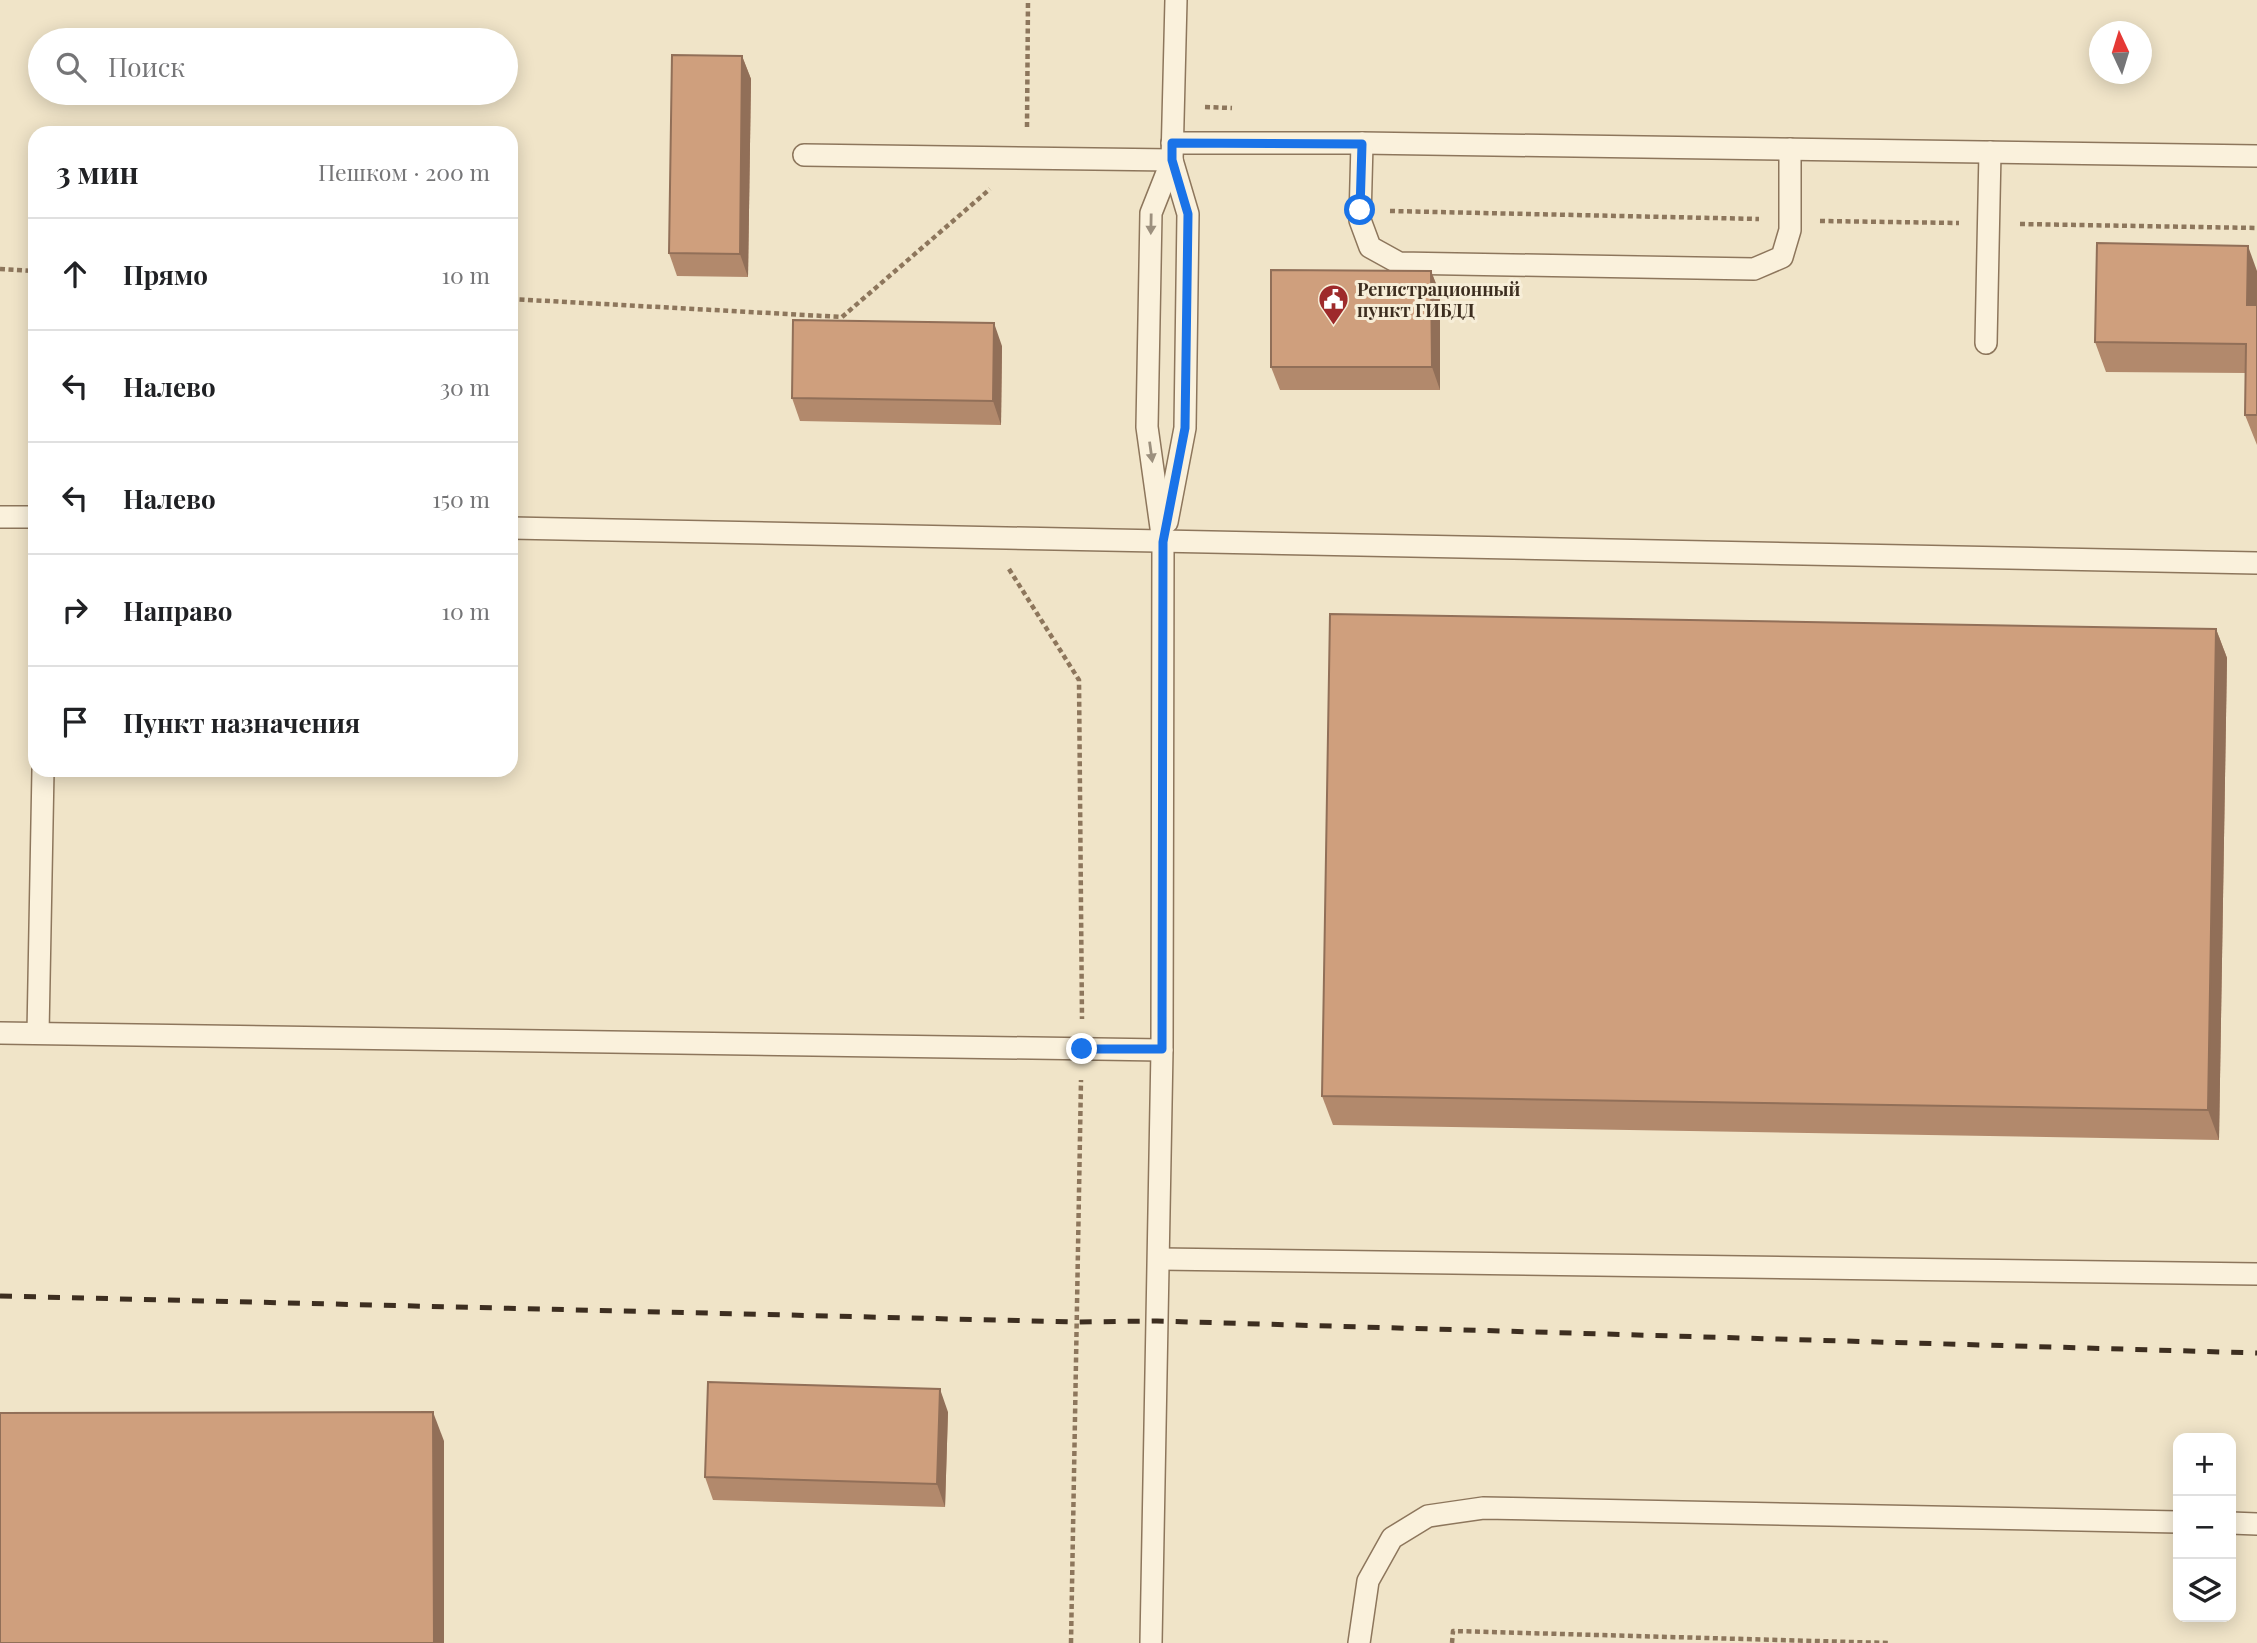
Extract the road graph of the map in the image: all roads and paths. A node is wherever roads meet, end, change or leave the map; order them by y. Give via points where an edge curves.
1 (1028, 0) edge
2 (1176, 0) edge
3 (1362, 144) junction
4 (1790, 149) junction
5 (1172, 152) junction
6 (1990, 152) junction
7 (804, 155) dead end
8 (2257, 156) edge
9 (1026, 158) junction
10 (0, 269) edge
11 (28, 271) edge
12 (518, 299) edge
13 (1986, 342) dead end
14 (0, 517) edge
15 (28, 517) edge
16 (518, 528) edge
17 (1163, 542) junction
18 (2257, 563) edge
19 (43, 777) edge
20 (0, 1033) edge
21 (38, 1033) junction
22 (1162, 1049) junction
23 (1158, 1259) junction
24 (2257, 1273) edge
25 (2173, 1522) edge
26 (2236, 1523) edge
27 (2257, 1524) edge
28 (1151, 1643) edge
29 (1359, 1643) edge
30 (1452, 1643) edge
31 (1888, 1643) edge

1 - 9 path
2 - 5 lane
3 - 4 lane
3 - 4 lane via 1360,220 1370,247 1399,263 1754,269 1782,257 1790,230
3 - 5 lane
4 - 6 lane
5 - 9 lane
5 - 17 lane via 1188,214 1185,428
5 -> 17 lane via 1151,213 1147,427
6 - 8 lane
6 - 13 lane
7 - 9 lane
9 - 12 path via 842,317
10 - 11 path
14 - 15 lane
16 - 17 lane
17 - 18 lane
17 - 22 lane
19 - 21 lane
20 - 21 lane
21 - 22 lane
22 - 23 lane
23 - 24 lane
23 - 28 lane
25 - 29 lane via 1483,1508 1428,1516 1392,1538 1368,1581
26 - 27 lane
30 - 31 path via 1452,1631

